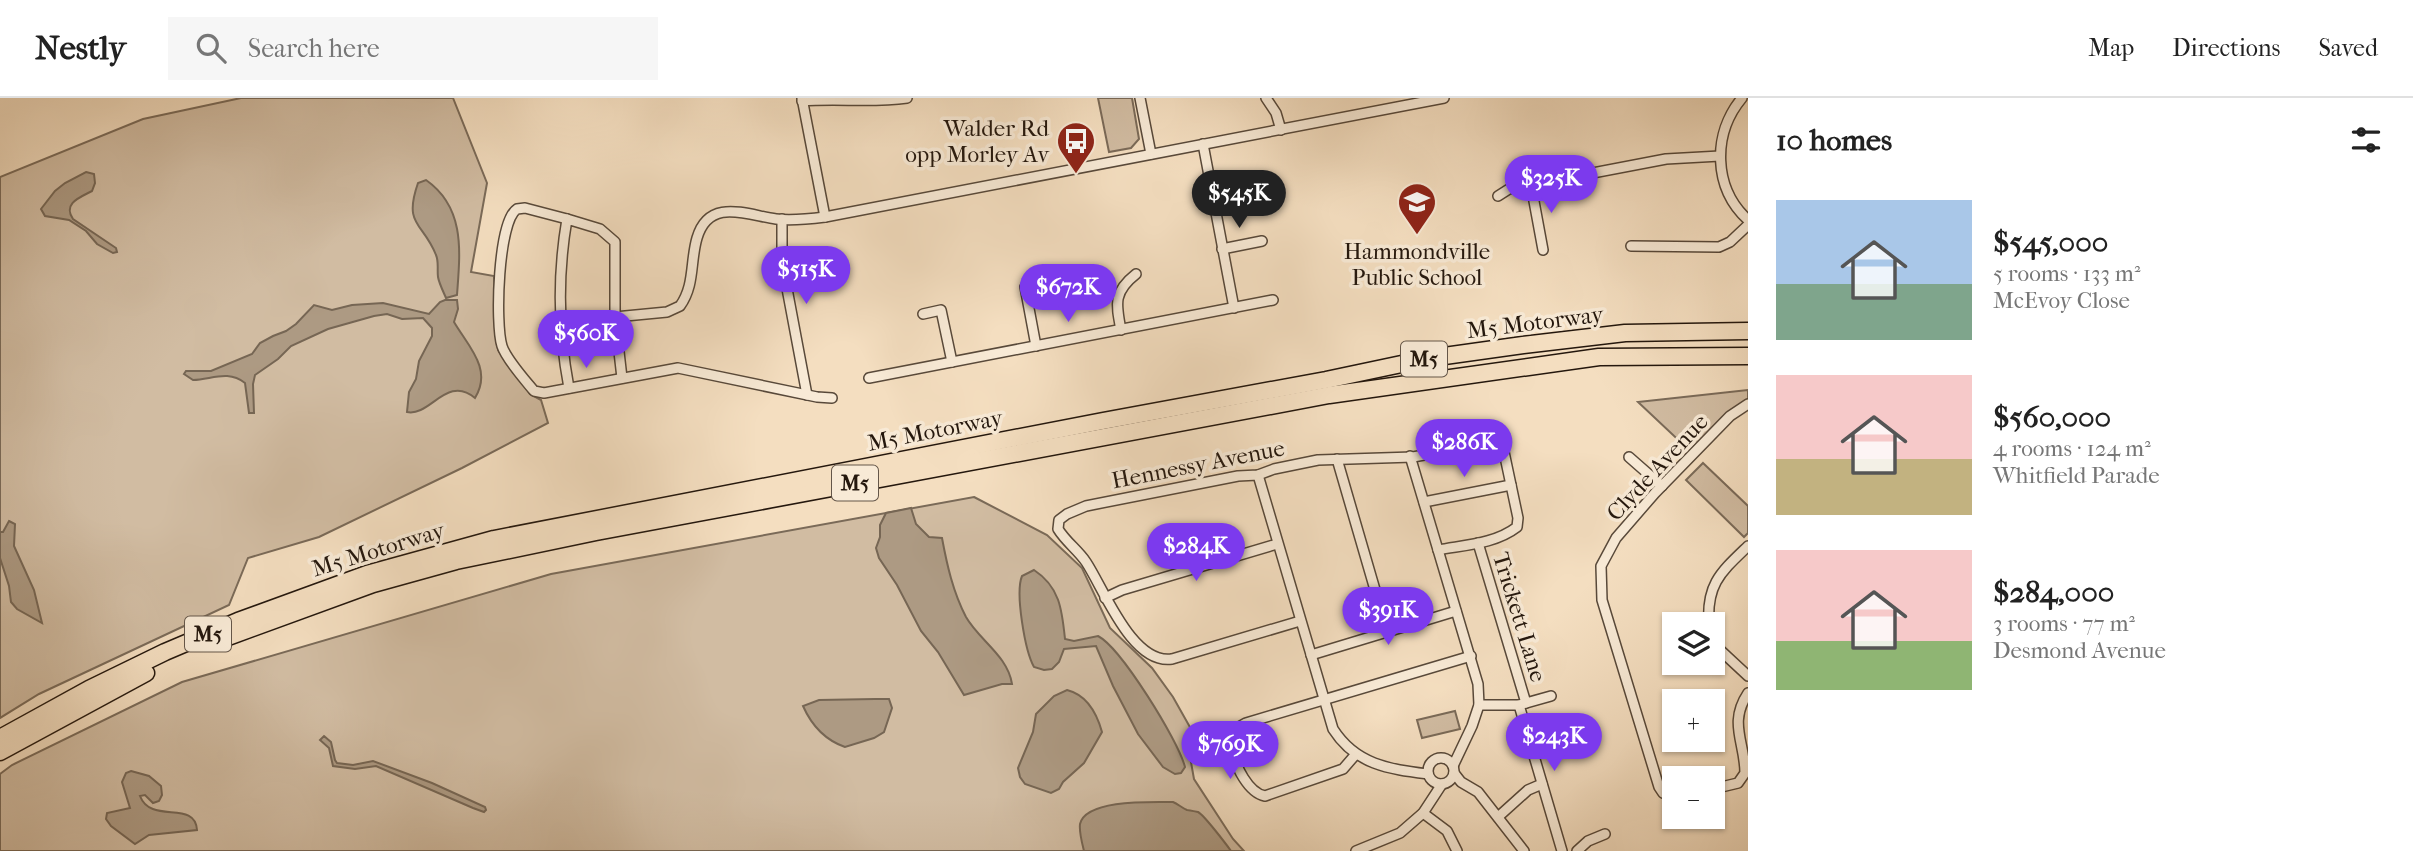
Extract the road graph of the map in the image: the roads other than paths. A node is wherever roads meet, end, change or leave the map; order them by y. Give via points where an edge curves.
1 (907, 98) edge
2 (1140, 98) edge
3 (1266, 98) edge
4 (1444, 98) edge
5 (1742, 98) edge
6 (802, 99) edge
7 (1281, 130) junction
8 (1203, 144) junction
9 (1151, 154) junction
10 (1720, 156) junction
11 (1531, 185) junction
12 (1498, 196) dead end
13 (825, 217) junction
14 (567, 219) junction
15 (782, 219) junction
16 (1748, 220) edge
17 (1748, 225) edge
18 (1262, 241) dead end
19 (1631, 246) dead end
20 (1222, 249) junction
21 (1543, 250) dead end
22 (1136, 274) dead end
23 (1025, 287) dead end
24 (1273, 300) dead end
25 (1234, 308) junction
26 (923, 314) dead end
27 (615, 317) junction
28 (1121, 330) junction
29 (1748, 331) edge
30 (1036, 346) junction
31 (1748, 356) edge
32 (952, 362) junction
33 (622, 378) junction
34 (869, 378) dead end
35 (569, 388) junction
36 (807, 395) junction
37 (832, 398) dead end
38 (1748, 404) edge
39 (1410, 456) junction
40 (1629, 457) dead end
41 (1337, 459) junction
42 (1258, 475) junction
43 (1511, 485) junction
44 (1662, 486) junction
45 (1424, 502) junction
46 (1478, 543) junction
47 (1277, 544) junction
48 (1748, 546) edge
49 (1438, 550) junction
50 (1105, 598) junction
51 (1456, 611) junction
52 (1708, 612) edge
53 (1300, 621) junction
54 (1388, 631) junction
55 (1311, 655) junction
56 (1725, 655) edge
57 (1471, 656) junction
58 (1748, 676) edge
59 (1748, 693) edge
60 (1551, 696) dead end
61 (1323, 700) junction
62 (1522, 704) junction
63 (1479, 705) junction
64 (0, 738) edge
65 (1466, 741) junction
66 (0, 752) edge
67 (1356, 754) junction
68 (1442, 758) junction
69 (1430, 764) junction
70 (1454, 770) junction
71 (1407, 772) junction
72 (1429, 776) junction
73 (1461, 782) junction
74 (1445, 783) junction
75 (1542, 784) junction
76 (1725, 786) edge
77 (1662, 792) edge
78 (1426, 808) junction
79 (1498, 817) junction
80 (1605, 834) dead end
81 (1356, 851) edge
82 (1457, 851) edge
83 (1524, 851) edge
84 (1562, 851) edge
85 (1577, 851) edge

1 - 6 street
2 - 9 street
3 - 7 street
4 - 7 street
5 - 10 street via 1728,120
6 - 13 street
7 - 8 street
8 - 9 street
8 - 20 street
9 - 13 street
10 - 11 street via 1667,159
10 - 16 street via 1727,191
11 - 12 street
11 - 21 street
13 - 15 street
14 - 27 street via 600,229 615,242
14 - 35 street via 559,300
14 - 35 street via 525,208 512,212 504,234 499,299 503,348 531,388 540,393
15 - 27 street via 737,211 714,216 697,237 691,284 680,306 667,312
15 - 36 street via 782,262
17 - 19 street via 1719,247
18 - 20 street
20 - 25 street
22 - 28 street via 1118,295
23 - 30 street
24 - 25 street
25 - 28 street
26 - 32 street via 941,310
27 - 33 street
28 - 30 street
29 - 64 highway, M5 Motorway / M5 via 1625,333 1430,358 494,539 341,582 238,621 89,689
30 - 32 street
31 - 66 highway, M5 Motorway / M5 via 1599,357 1329,395 467,559 373,584 210,643 125,683
32 - 34 street
33 - 35 street
33 - 36 street via 678,368
36 - 37 street
38 - 44 street, Clyde Avenue
39 - 41 street, Hennessy Avenue
39 - 43 street, Hennessy Avenue via 1496,442 1504,452
39 - 45 street
40 - 44 street
41 - 42 street, Hennessy Avenue
41 - 54 street
42 - 47 street
42 - 50 street, Hennessy Avenue via 1067,513 1059,520 1058,529 1084,560
43 - 45 street
43 - 46 street, Hennessy Avenue via 1517,527
44 - 77 street, Clyde Avenue via 1616,538 1601,566 1602,600
45 - 49 street
46 - 49 street, Hennessy Avenue
46 - 62 street, Trickett Lane
47 - 50 street
47 - 53 street
48 - 52 street via 1714,585
49 - 51 street
50 - 53 street, Hennessy Avenue via 1119,623 1153,657 1163,660
51 - 54 street
51 - 57 street
53 - 55 street
54 - 55 street
55 - 61 street
56 - 58 street
57 - 61 street
57 - 63 street
59 - 76 street via 1737,723 1745,773 1738,783
60 - 62 street
61 - 67 street via 1340,741
61 - 67 street via 1239,727 1234,751 1246,780 1260,795 1270,796 1343,769
62 - 63 street
62 - 75 street, Trickett Lane
63 - 65 street
65 - 68 street
65 - 70 street
67 - 71 street
68 - 69 street
68 - 70 street via 1449,760
69 - 71 street
69 - 72 street
70 - 73 street
70 - 74 street
71 - 72 street
72 - 74 street via 1435,783
72 - 78 street
73 - 74 street
73 - 79 street via 1478,792
74 - 78 street
75 - 79 street via 1528,790
75 - 84 street, Trickett Lane
78 - 81 street via 1400,833
78 - 82 street via 1447,831
79 - 83 street
80 - 85 street

